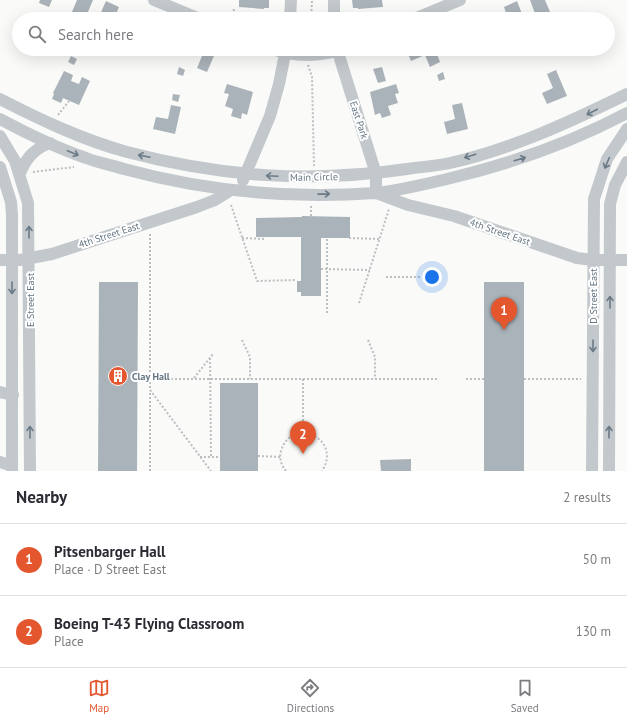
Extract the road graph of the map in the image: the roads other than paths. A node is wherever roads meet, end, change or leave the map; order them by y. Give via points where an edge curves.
1 (154, 0) edge
2 (291, 0) edge
3 (334, 0) edge
4 (460, 0) edge
5 (183, 12) edge
6 (290, 12) edge
7 (334, 12) edge
8 (431, 12) edge
9 (284, 56) edge
10 (341, 56) edge
11 (627, 94) edge
12 (0, 99) edge
13 (627, 113) edge
14 (0, 119) edge
15 (627, 129) edge
16 (0, 136) edge
17 (50, 143) junction
18 (627, 162) edge
19 (0, 167) edge
20 (20, 173) junction
21 (376, 174) junction
22 (244, 175) junction
23 (3, 184) edge
24 (214, 187) junction
25 (237, 191) junction
26 (376, 193) junction
27 (215, 200) junction
28 (30, 259) junction
29 (6, 260) edge
30 (593, 260) junction
31 (610, 260) junction
32 (627, 260) edge
33 (0, 392) edge
34 (13, 395) junction
35 (0, 462) edge
36 (12, 469) edge
37 (30, 471) edge
38 (592, 471) edge
39 (609, 471) edge

1 - 5 street
2 - 6 street
3 - 7 street
4 - 8 street
9 - 22 street via 270,116
10 - 21 street, East Park
11 -> 21 street, Main Circle via 582,116 512,144 450,163
22 -> 12 street, Main Circle via 127,152 52,125
26 -> 13 street, Main Circle via 462,176 526,158 581,136
14 - 17 street, Main Circle
15 -> 30 street, D Street East via 608,159 594,199
16 - 20 street, E Street East via 7,144
17 - 20 street via 37,148 26,158
17 -> 24 street, Main Circle via 87,159 156,177
18 - 31 street, D Street East via 615,185 610,204
19 - 23 street, E Street East
28 -> 20 street, E Street East via 28,203
21 -> 22 street, Main Circle via 314,177
21 - 26 street, East Park
22 - 25 street
23 - 29 street, E Street East via 12,215
24 - 25 street, Main Circle
24 - 27 street
25 -> 26 street, Main Circle via 300,194
25 - 27 street, 4th Street East
26 - 30 street, 4th Street East via 454,216 577,258
27 - 28 street, 4th Street East
28 - 29 street, 4th Street East
37 -> 28 street, E Street East
29 -> 34 street, E Street East
30 - 31 street, 4th Street East
30 -> 38 street, D Street East
31 - 32 street, 4th Street East
39 -> 31 street, D Street East
33 - 34 street
34 - 36 street, E Street East
35 - 36 street

